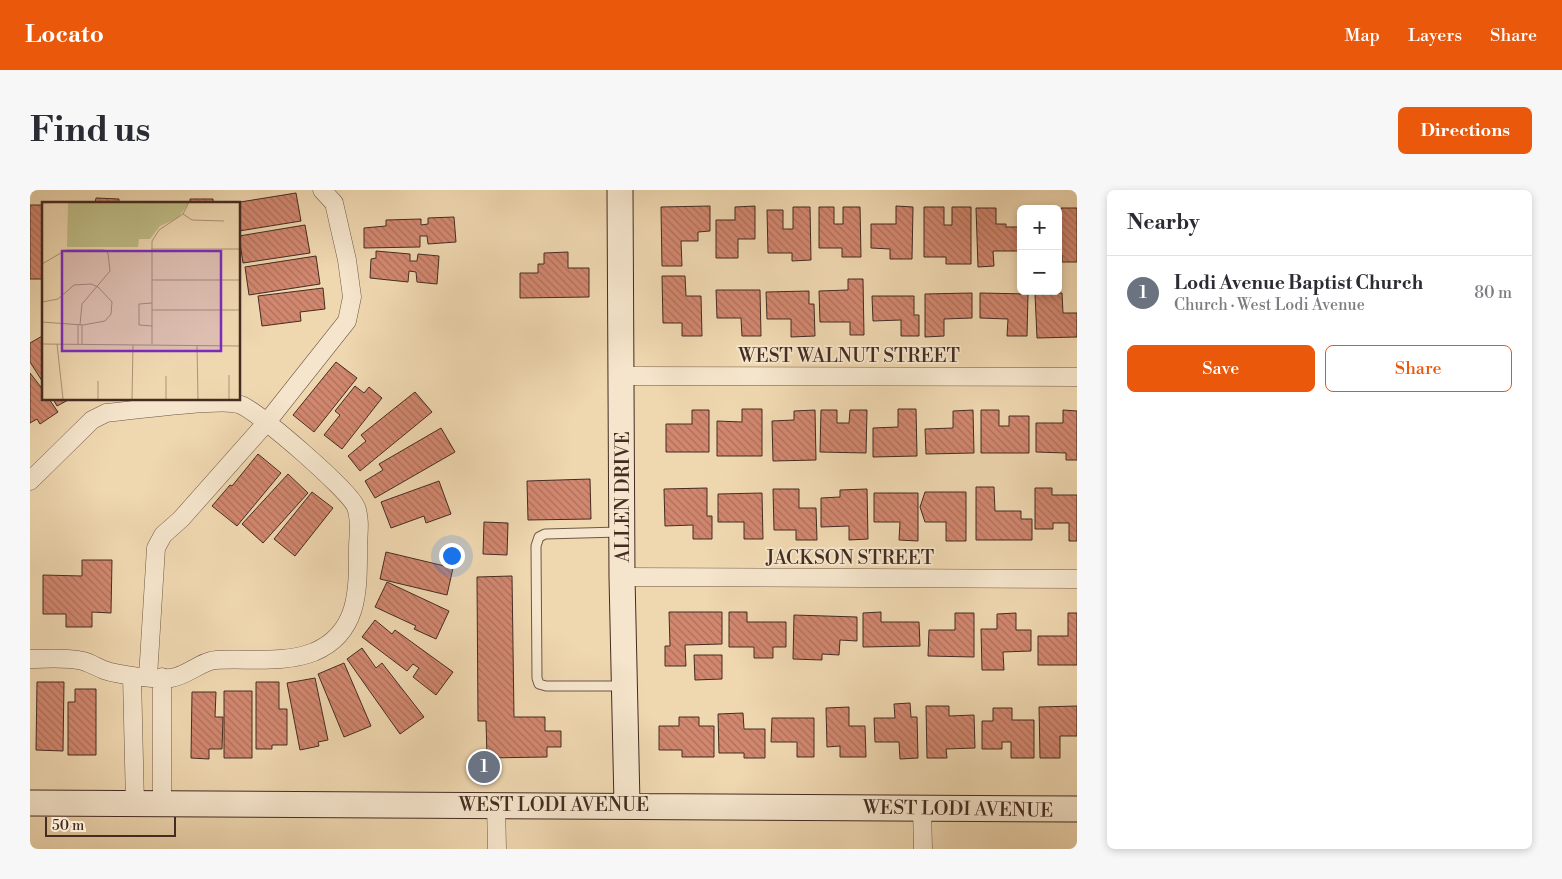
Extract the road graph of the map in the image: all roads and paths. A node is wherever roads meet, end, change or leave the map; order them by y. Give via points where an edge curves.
1 (322, 190) edge
2 (620, 190) edge
3 (622, 376) junction
4 (1077, 377) edge
5 (267, 422) junction
6 (30, 481) edge
7 (622, 532) junction
8 (622, 577) junction
9 (1077, 579) edge
10 (30, 659) edge
11 (148, 677) junction
12 (624, 686) junction
13 (30, 802) edge
14 (135, 804) junction
15 (162, 804) junction
16 (496, 804) junction
17 (627, 804) junction
18 (922, 807) junction
19 (1077, 809) edge
20 (497, 849) edge
21 (923, 849) edge

1 - 5 street via 334,203 347,260 352,297 347,321
2 - 3 main road, ALLEN DRIVE
3 - 4 street, WEST WALNUT STREET
3 - 7 main road, ALLEN DRIVE
5 - 6 street via 240,404 219,402 106,413 92,420
5 - 11 street via 163,535 156,548
5 - 11 street via 343,490 356,507 358,587 356,605 347,625 336,638 314,651 288,659 214,660 171,678
7 - 8 main road, ALLEN DRIVE
7 - 12 lane via 545,534 539,537 536,546 537,678 539,684 546,686
8 - 9 street, JACKSON STREET
8 - 12 main road, ALLEN DRIVE
10 - 11 street via 74,659 105,670
11 - 14 street
11 - 15 street
12 - 17 main road, ALLEN DRIVE
13 - 14 main road, WEST LODI AVENUE
14 - 15 main road, WEST LODI AVENUE
15 - 16 main road, WEST LODI AVENUE
16 - 17 main road, WEST LODI AVENUE
16 - 20 street
17 - 18 main road, WEST LODI AVENUE
18 - 19 main road, WEST LODI AVENUE
18 - 21 street

